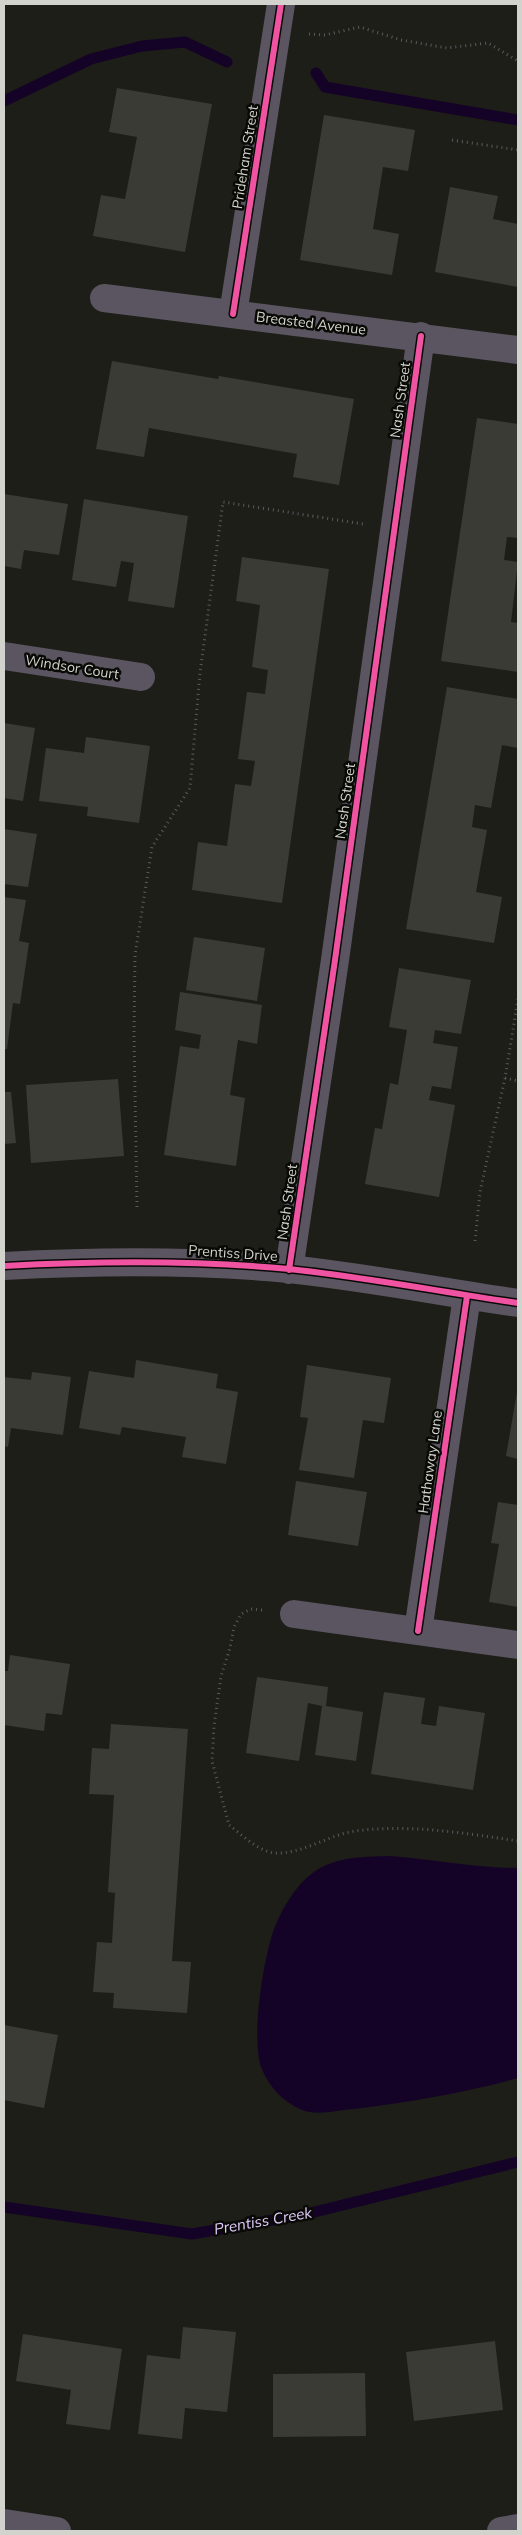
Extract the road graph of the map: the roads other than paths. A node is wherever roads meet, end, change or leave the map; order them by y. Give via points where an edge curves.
1 (281, 4) edge
2 (104, 298) dead end
3 (233, 314) junction
4 (421, 336) junction
5 (518, 350) edge
6 (4, 656) edge
7 (141, 678) dead end
8 (4, 1266) edge
9 (290, 1270) junction
10 (467, 1296) junction
11 (518, 1304) edge
12 (294, 1614) road end
13 (418, 1631) junction
14 (518, 1645) edge
15 (4, 2523) edge
16 (518, 2528) edge
17 (57, 2531) edge
18 (501, 2531) edge

1 - 3 street, Prideham Street
2 - 3 street, Breasted Avenue
3 - 4 street, Breasted Avenue
4 - 5 street, Breasted Avenue
4 - 9 street, Nash Street
6 - 7 street, Windsor Court
8 - 9 street, Prentiss Drive via 65,1262 191,1262
9 - 10 street, Prentiss Drive
10 - 11 street, Prentiss Drive
10 - 13 street, Hathaway Lane
12 - 13 street
13 - 14 street
15 - 17 street
16 - 18 street

